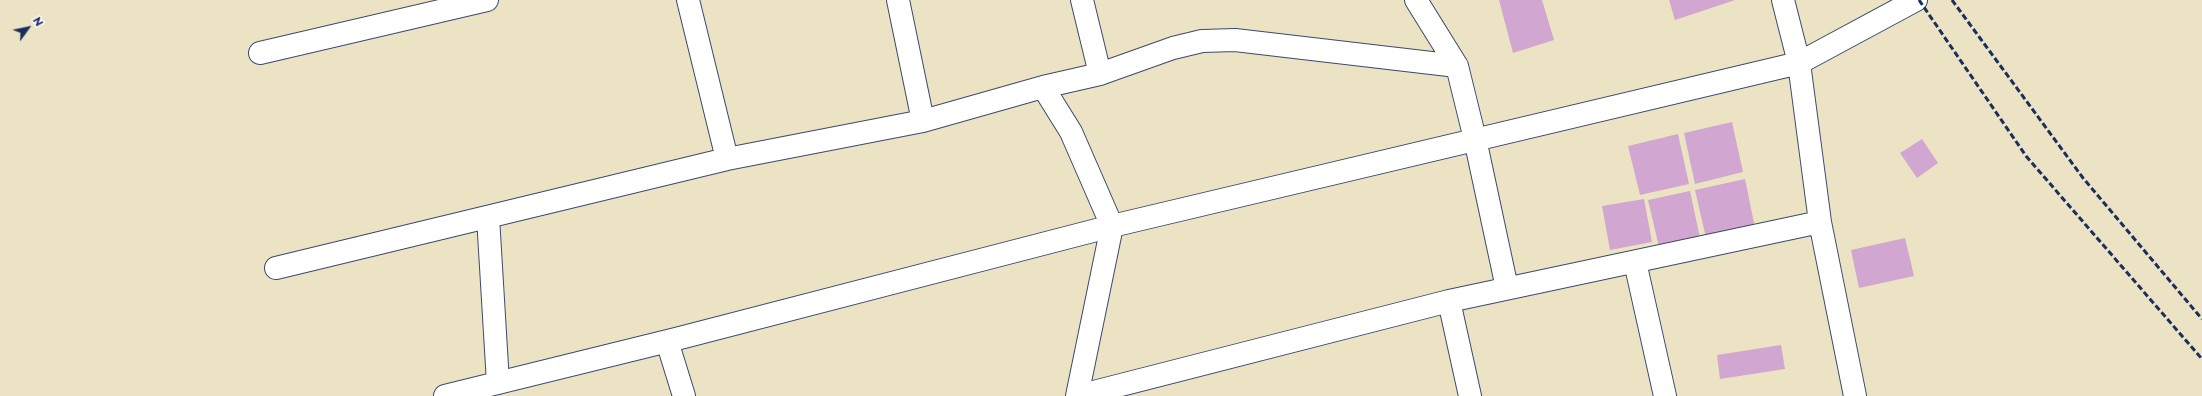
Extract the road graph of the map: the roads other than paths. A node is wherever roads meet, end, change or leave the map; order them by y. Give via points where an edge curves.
1 (487, 0) edge
2 (688, 0) edge
3 (898, 0) edge
4 (1082, 0) edge
5 (1416, 0) edge
6 (1783, 0) edge
7 (1916, 0) edge
8 (260, 53) dead end
9 (1799, 64) junction
10 (1457, 66) junction
11 (1100, 74) junction
12 (1043, 87) junction
13 (923, 121) junction
14 (1475, 139) junction
15 (728, 159) junction
16 (488, 217) junction
17 (1820, 222) junction
18 (1112, 226) junction
19 (1636, 262) junction
20 (276, 268) dead end
21 (1507, 288) junction
22 (1449, 301) junction
23 (667, 341) junction
24 (498, 383) junction
25 (445, 396) edge
26 (684, 396) edge
27 (1078, 396) edge
28 (1470, 396) edge
29 (1665, 396) edge
30 (1855, 396) edge

1 - 8 street
2 - 15 street
3 - 13 street
4 - 11 street
5 - 10 street
6 - 9 street
7 - 9 street
9 - 14 street
9 - 17 street
10 - 11 street via 1228,41 1202,41 1173,48
10 - 14 street
11 - 12 street
12 - 13 street
12 - 18 street via 1071,132
13 - 15 street
14 - 18 street
14 - 21 street
15 - 16 street
16 - 20 street
16 - 24 street
17 - 19 street
17 - 30 street
18 - 23 street
18 - 27 street
19 - 21 street
19 - 29 street
21 - 22 street
22 - 27 street
22 - 28 street
23 - 24 street
23 - 26 street
24 - 25 street

